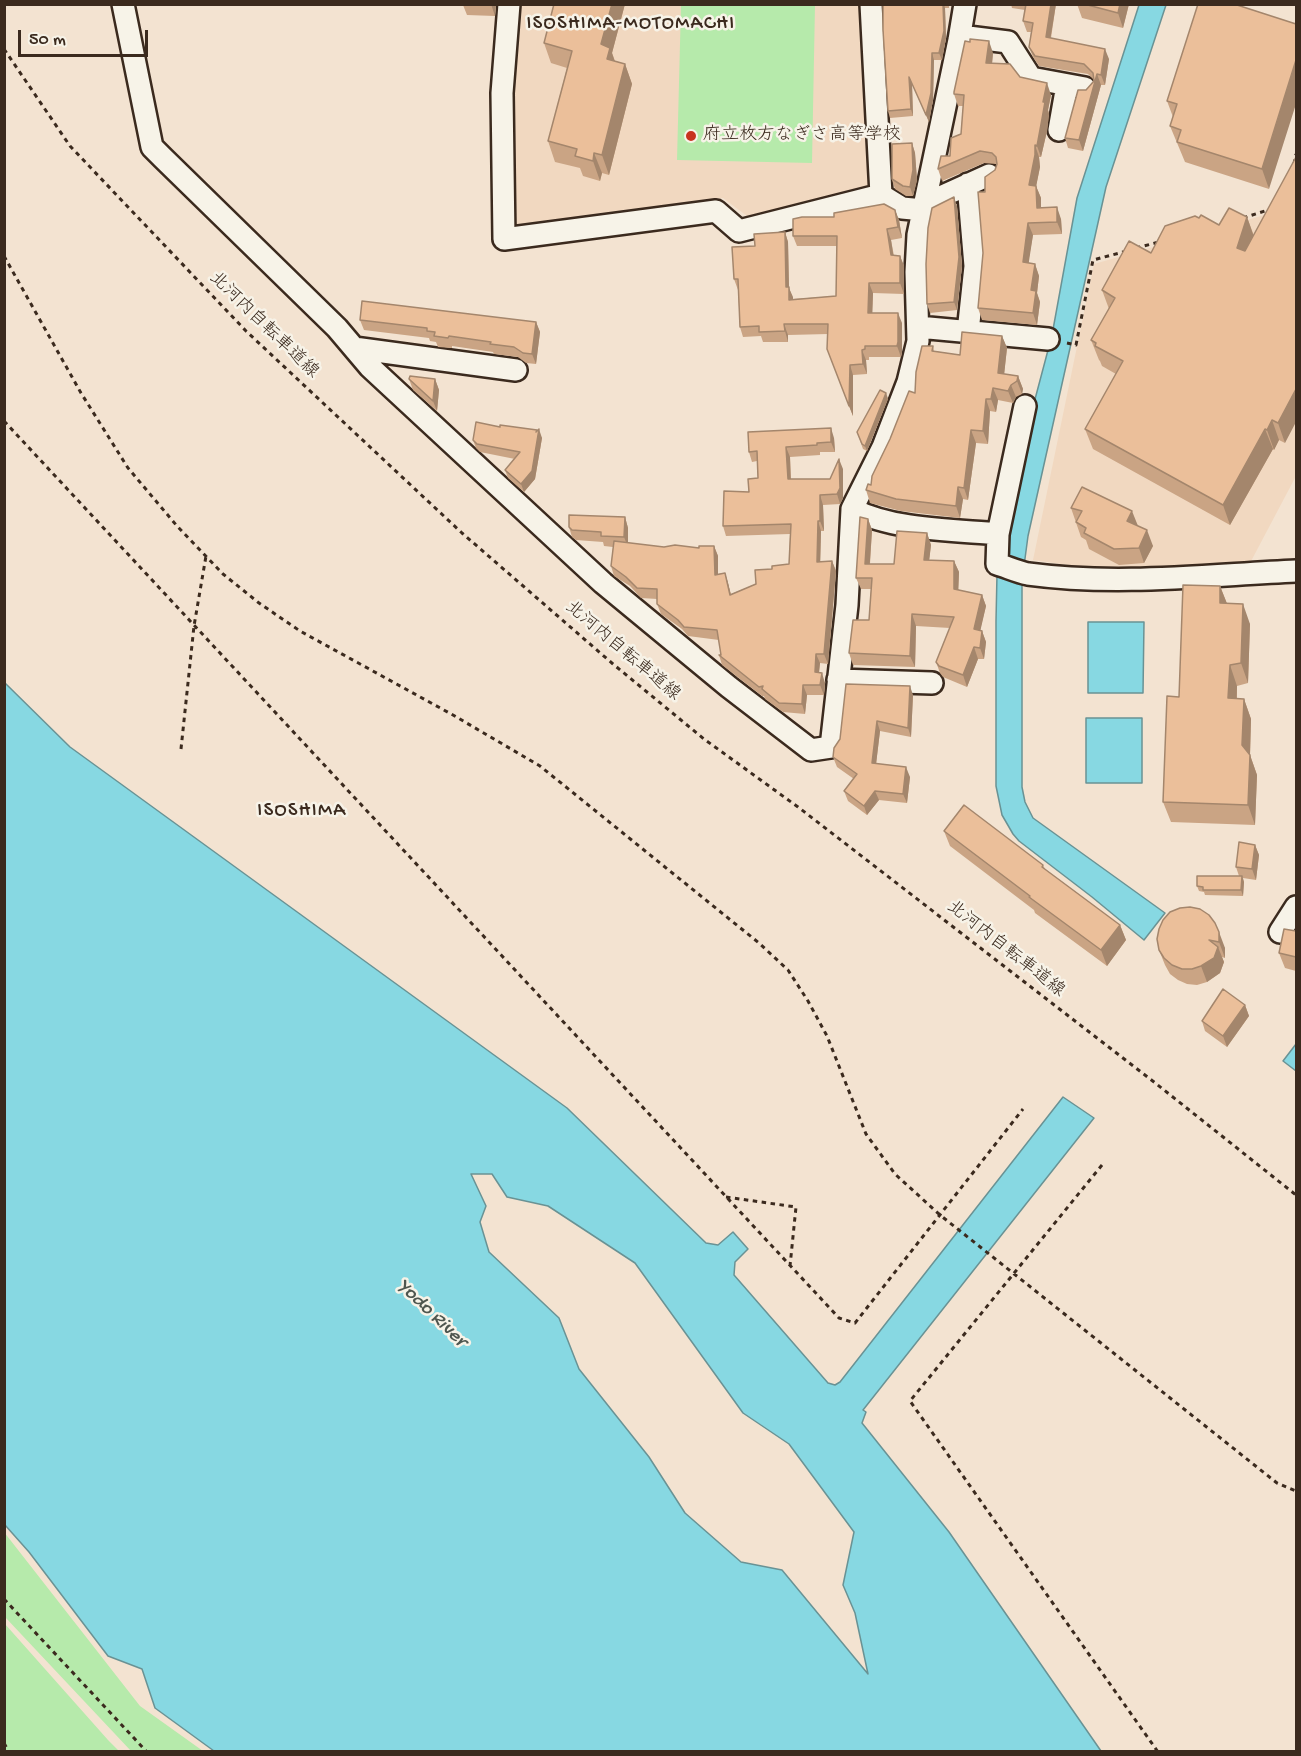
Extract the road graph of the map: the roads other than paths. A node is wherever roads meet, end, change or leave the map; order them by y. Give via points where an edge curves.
1 (123, 4) edge
2 (509, 4) edge
3 (871, 4) edge
4 (965, 4) edge
5 (960, 36) junction
6 (1059, 130) dead end
7 (989, 175) edge
8 (968, 184) junction
9 (881, 195) junction
10 (925, 207) junction
11 (918, 327) junction
12 (968, 332) junction
13 (1048, 339) dead end
14 (354, 348) junction
15 (516, 370) dead end
16 (1025, 406) dead end
17 (852, 509) junction
18 (998, 534) junction
19 (1296, 571) edge
20 (838, 680) junction
21 (932, 683) dead end
22 (1296, 907) edge
23 (1280, 932) dead end

1 - 14 street via 152,147
2 - 9 street via 502,93 504,239 716,211 739,231
3 - 9 street
4 - 5 street
5 - 6 street via 1008,42 1031,78 1076,86
5 - 10 street
7 - 8 street
8 - 10 street
8 - 12 street via 975,266
9 - 10 street via 902,208
10 - 11 street via 918,235
11 - 12 street
11 - 17 street via 908,382 884,447
12 - 13 street
14 - 15 street
14 - 20 street via 603,583 811,750 831,747
16 - 18 street
17 - 18 street via 871,519
17 - 20 street
18 - 19 street via 998,564 1026,574 1142,579
20 - 21 street
22 - 23 street

